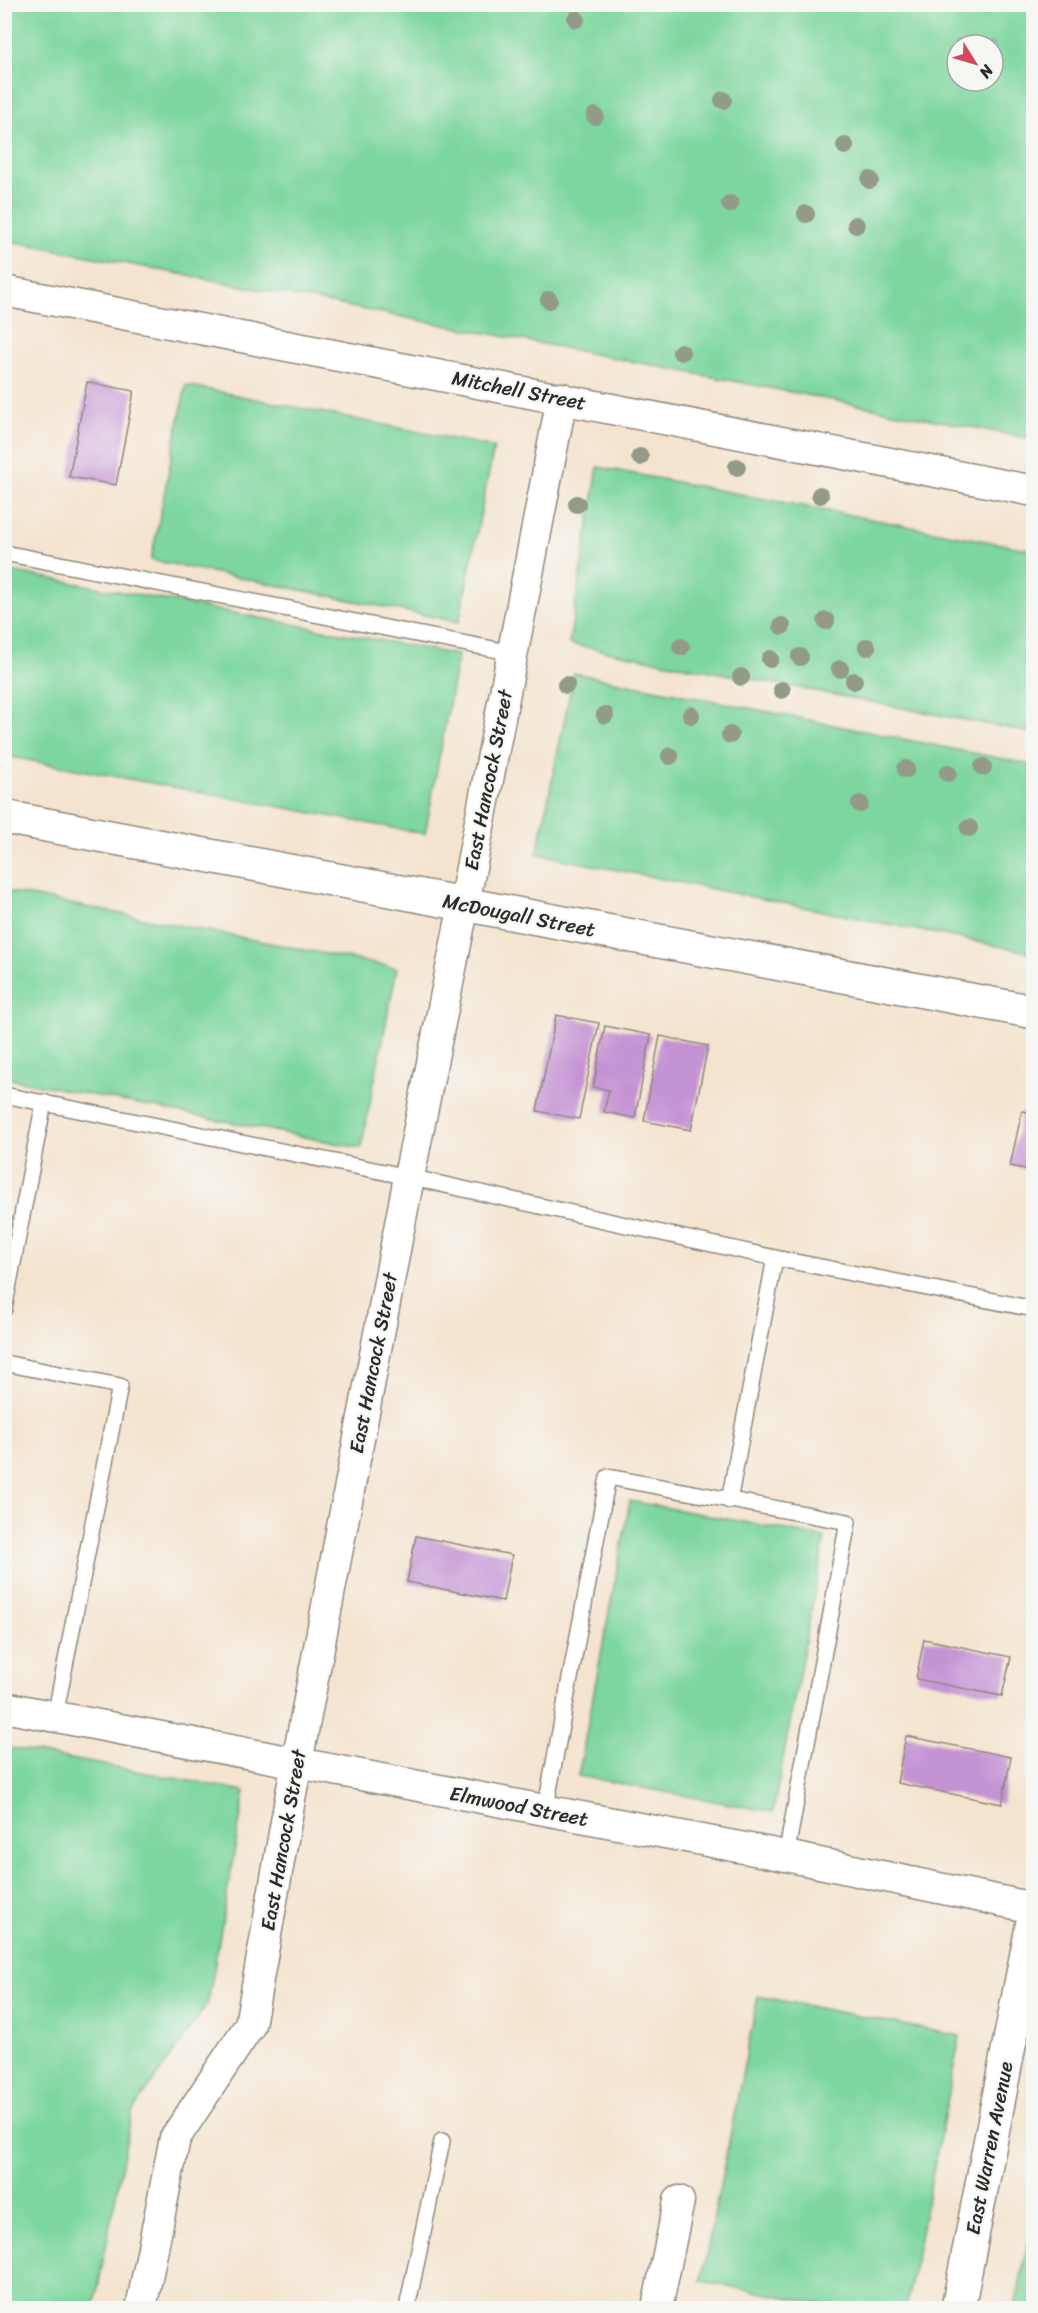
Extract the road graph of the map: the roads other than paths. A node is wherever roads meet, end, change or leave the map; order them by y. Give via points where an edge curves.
1 (4, 291) edge
2 (562, 398) junction
3 (1034, 491) edge
4 (4, 553) edge
5 (513, 653) junction
6 (4, 817) edge
7 (464, 904) junction
8 (1034, 1012) edge
9 (4, 1095) edge
10 (44, 1102) junction
11 (409, 1177) junction
12 (775, 1258) junction
13 (4, 1309) edge
14 (1034, 1309) edge
15 (4, 1363) edge
16 (729, 1500) junction
17 (4, 1707) edge
18 (54, 1716) junction
19 (297, 1763) junction
20 (545, 1811) junction
21 (786, 1856) junction
22 (1034, 1908) edge
23 (1034, 1917) edge
24 (442, 2141) dead end
25 (679, 2200) dead end
26 (141, 2308) edge
27 (407, 2308) edge
28 (657, 2308) edge
29 (958, 2308) edge

1 - 2 street, Mitchell Street
2 - 3 street, Mitchell Street
2 - 5 street, East Hancock Street
4 - 5 lane
5 - 7 street, East Hancock Street
6 - 7 street, McDougall Street
7 - 8 street, McDougall Street
7 - 11 street, East Hancock Street
9 - 10 lane
10 - 11 lane
10 - 13 lane
11 - 12 lane
11 - 19 street, East Hancock Street
12 - 14 lane
12 - 16 lane
15 - 18 lane via 120,1386
16 - 20 lane via 608,1477
16 - 21 lane via 848,1522
17 - 18 street, Elmwood Street
18 - 19 street, Elmwood Street
19 - 20 street, Elmwood Street
19 - 26 street, East Hancock Street via 249,2025 175,2138
20 - 21 street, Elmwood Street
21 - 22 street, Elmwood Street
23 - 29 street, East Warren Avenue
24 - 27 lane
25 - 28 street

